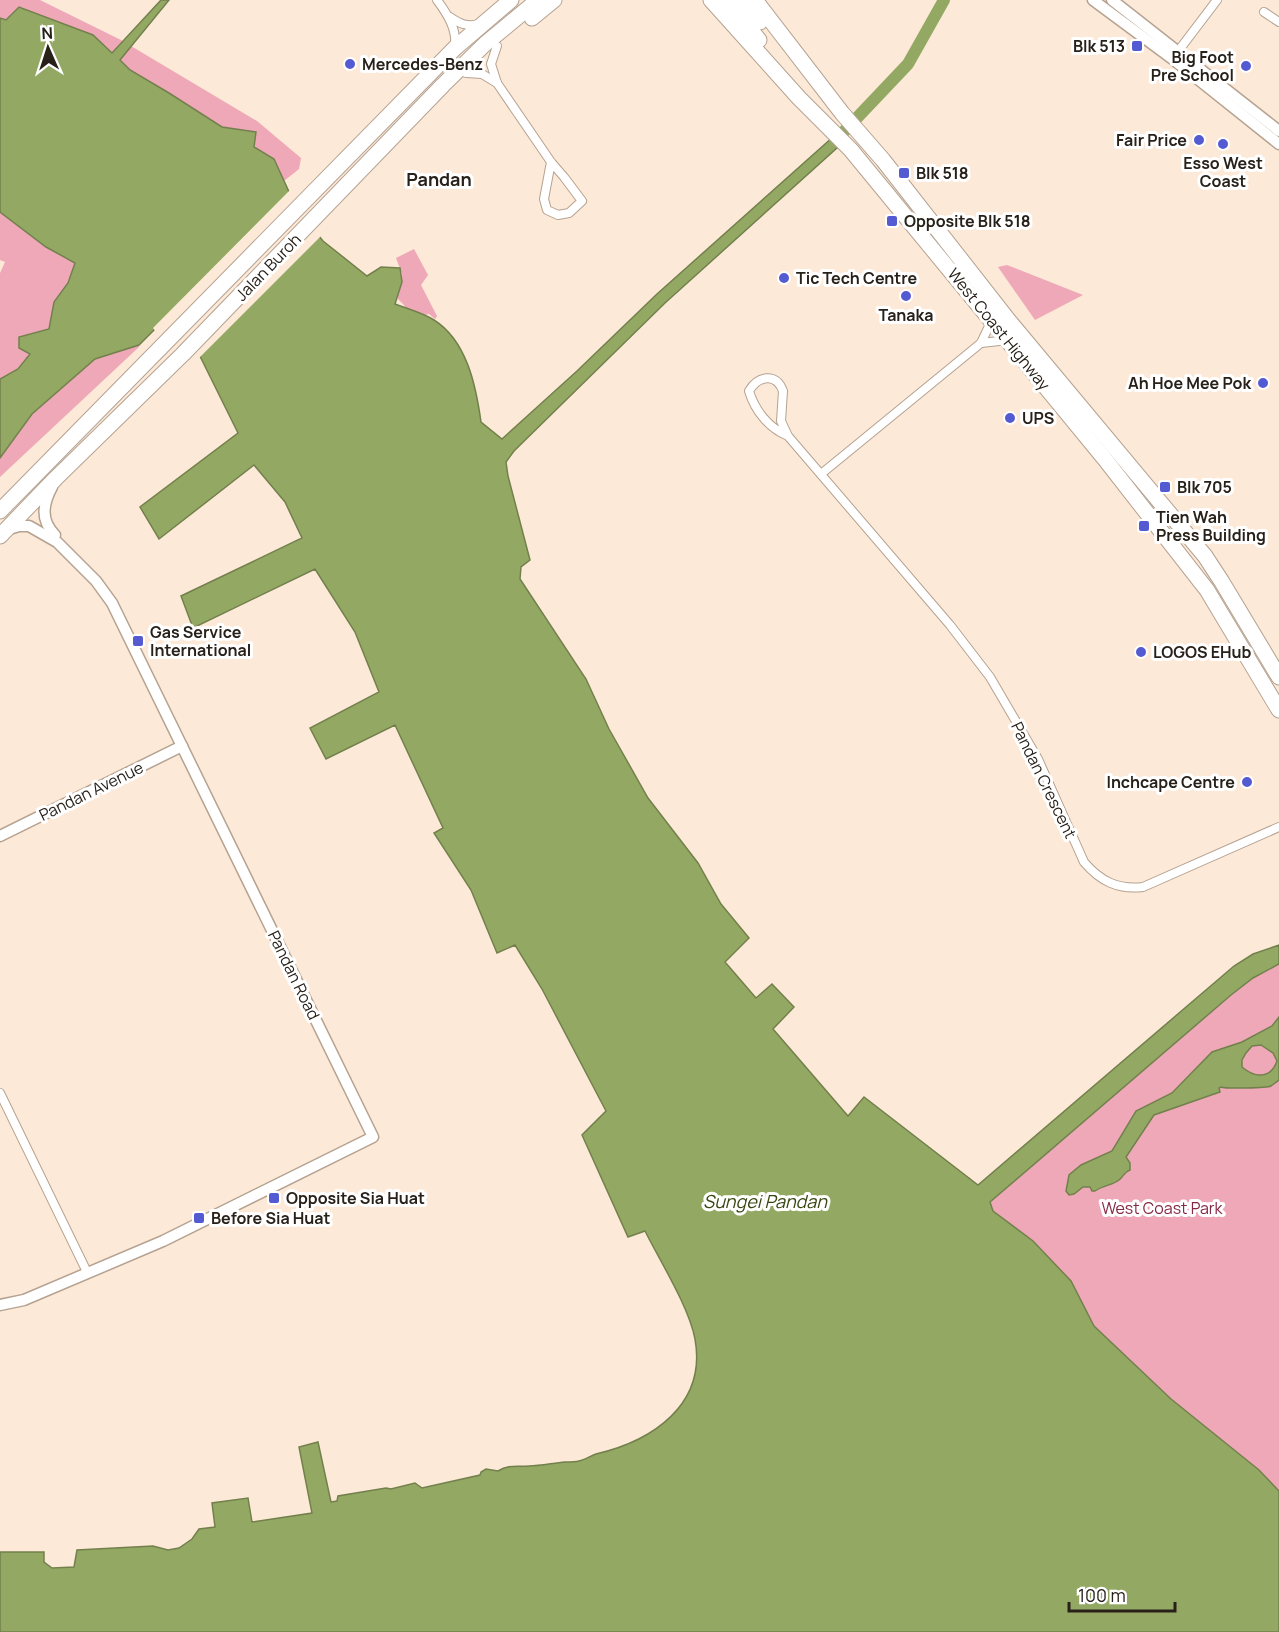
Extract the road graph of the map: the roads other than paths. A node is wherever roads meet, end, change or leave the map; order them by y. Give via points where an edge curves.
1 (438, 0) edge
2 (511, 0) edge
3 (538, 0) edge
4 (554, 0) edge
5 (711, 0) edge
6 (726, 0) edge
7 (1093, 0) edge
8 (1112, 0) edge
9 (1217, 0) edge
10 (745, 5) edge
11 (1264, 12) dead end
12 (449, 17) junction
13 (486, 22) junction
14 (1279, 22) edge
15 (1137, 26) junction
16 (497, 46) junction
17 (455, 48) junction
18 (1176, 56) junction
19 (466, 73) junction
20 (497, 83) junction
21 (442, 85) junction
22 (823, 120) junction
23 (1258, 121) junction
24 (1279, 131) edge
25 (1279, 144) edge
26 (550, 162) junction
27 (992, 320) junction
28 (1009, 340) junction
29 (981, 343) junction
30 (788, 436) junction
31 (1109, 453) junction
32 (821, 474) junction
33 (56, 478) junction
34 (0, 511) edge
35 (2, 534) edge
36 (57, 542) junction
37 (1279, 677) edge
38 (1279, 710) edge
39 (182, 746) junction
40 (1279, 827) edge
41 (0, 836) edge
42 (0, 1093) edge
43 (87, 1272) junction
44 (0, 1305) edge

1 - 12 street
2 - 13 highway, Jalan Buroh
3 - 21 highway, Jalan Buroh
4 - 16 highway
5 - 22 highway, West Coast Highway
6 - 10 highway
7 - 15 street
8 - 15 street
9 - 18 street
10 - 22 highway
10 - 31 highway, West Coast Highway via 865,139
11 - 14 street
12 - 13 street via 461,25
12 - 17 street
13 - 17 highway, Jalan Buroh
15 - 18 street
16 - 19 highway
16 - 20 street via 491,64
17 - 34 highway, Jalan Buroh
18 - 23 street
19 - 20 street via 482,74
19 - 21 highway via 448,86
20 - 26 street
21 - 33 highway, Jalan Buroh via 183,354
22 - 27 highway, West Coast Highway
23 - 24 street
23 - 25 street
26 - 26 street via 582,201 569,213 558,215 547,210 544,199
27 - 28 highway, West Coast Highway
27 - 29 street
28 - 29 street
28 - 31 highway, West Coast Highway
29 - 32 street
30 - 30 street, Pandan Crescent via 774,429 753,404 749,391 758,380 773,378 782,386 781,421
30 - 32 street, Pandan Crescent
31 - 37 highway, West Coast Highway via 1205,556
31 - 38 highway, West Coast Highway via 1207,590
32 - 40 street, Pandan Crescent via 990,676 1027,738 1084,862 1096,876 1114,886 1143,887
33 - 35 highway, Jalan Buroh
33 - 36 street, Pandan Road via 46,499 44,518
35 - 36 street, Pandan Road via 29,526
36 - 39 street, Pandan Road via 112,603
39 - 41 street, Pandan Avenue
39 - 43 street, Pandan Road via 373,1137 169,1238
42 - 43 street
43 - 44 street, Pandan Road via 17,1302

